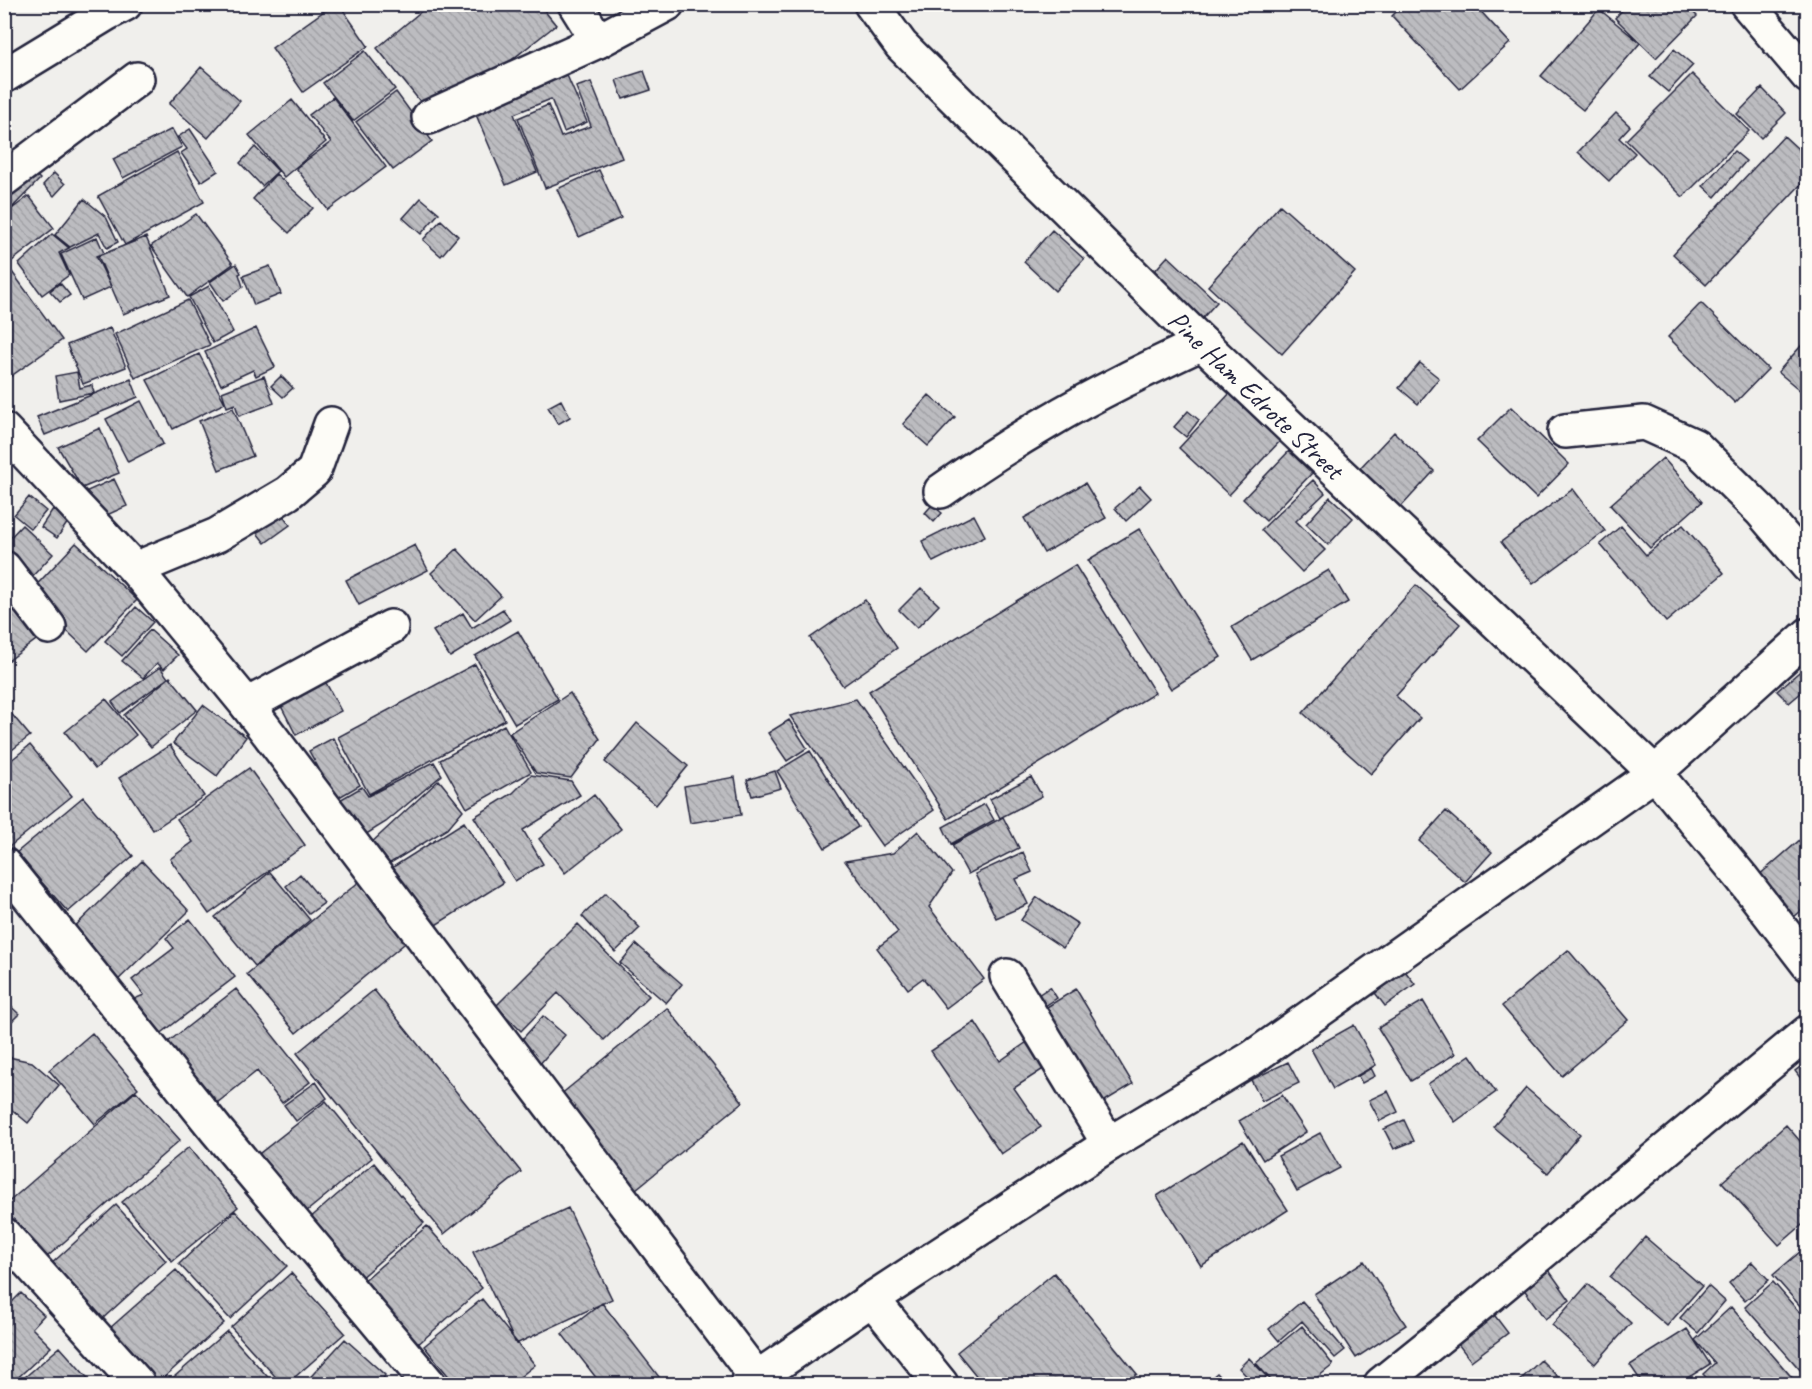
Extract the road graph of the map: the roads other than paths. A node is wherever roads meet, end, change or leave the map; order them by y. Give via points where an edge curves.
1 (125, 4) edge
2 (574, 4) edge
3 (667, 4) edge
4 (871, 4) edge
5 (1747, 4) edge
6 (598, 41) junction
7 (4, 76) edge
8 (1808, 76) edge
9 (137, 79) dead end
10 (429, 117) dead end
11 (4, 179) edge
12 (1202, 344) junction
13 (331, 424) dead end
14 (4, 430) edge
15 (1565, 431) dead end
16 (941, 491) dead end
17 (1808, 566) edge
18 (4, 568) edge
19 (135, 570) junction
20 (49, 627) dead end
21 (391, 627) dead end
22 (1808, 635) edge
23 (247, 705) junction
24 (1655, 773) junction
25 (4, 865) edge
26 (1808, 964) edge
27 (1007, 976) dead end
28 (1808, 1032) edge
29 (1108, 1144) junction
30 (4, 1235) edge
31 (872, 1299) junction
32 (752, 1381) edge
33 (138, 1384) edge
34 (429, 1384) edge
35 (941, 1384) edge
36 (1381, 1384) edge

1 - 7 street
2 - 6 street
3 - 6 street
4 - 12 street, Pine Ham Edrote Street via 901,45
5 - 8 street
6 - 10 street
9 - 11 street
12 - 16 street via 1045,423
12 - 24 street, Pine Ham Edrote Street
13 - 19 street via 314,471 288,493 217,534
14 - 19 street
15 - 17 street via 1644,423 1695,446 1761,511
18 - 20 street
19 - 23 street
21 - 23 street
22 - 24 street
23 - 32 street
24 - 26 street, Pine Ham Edrote Street
24 - 29 street via 1252,1058
25 - 34 street via 217,1131
27 - 29 street
28 - 36 street
29 - 31 street
30 - 33 street
31 - 32 street
31 - 35 street

